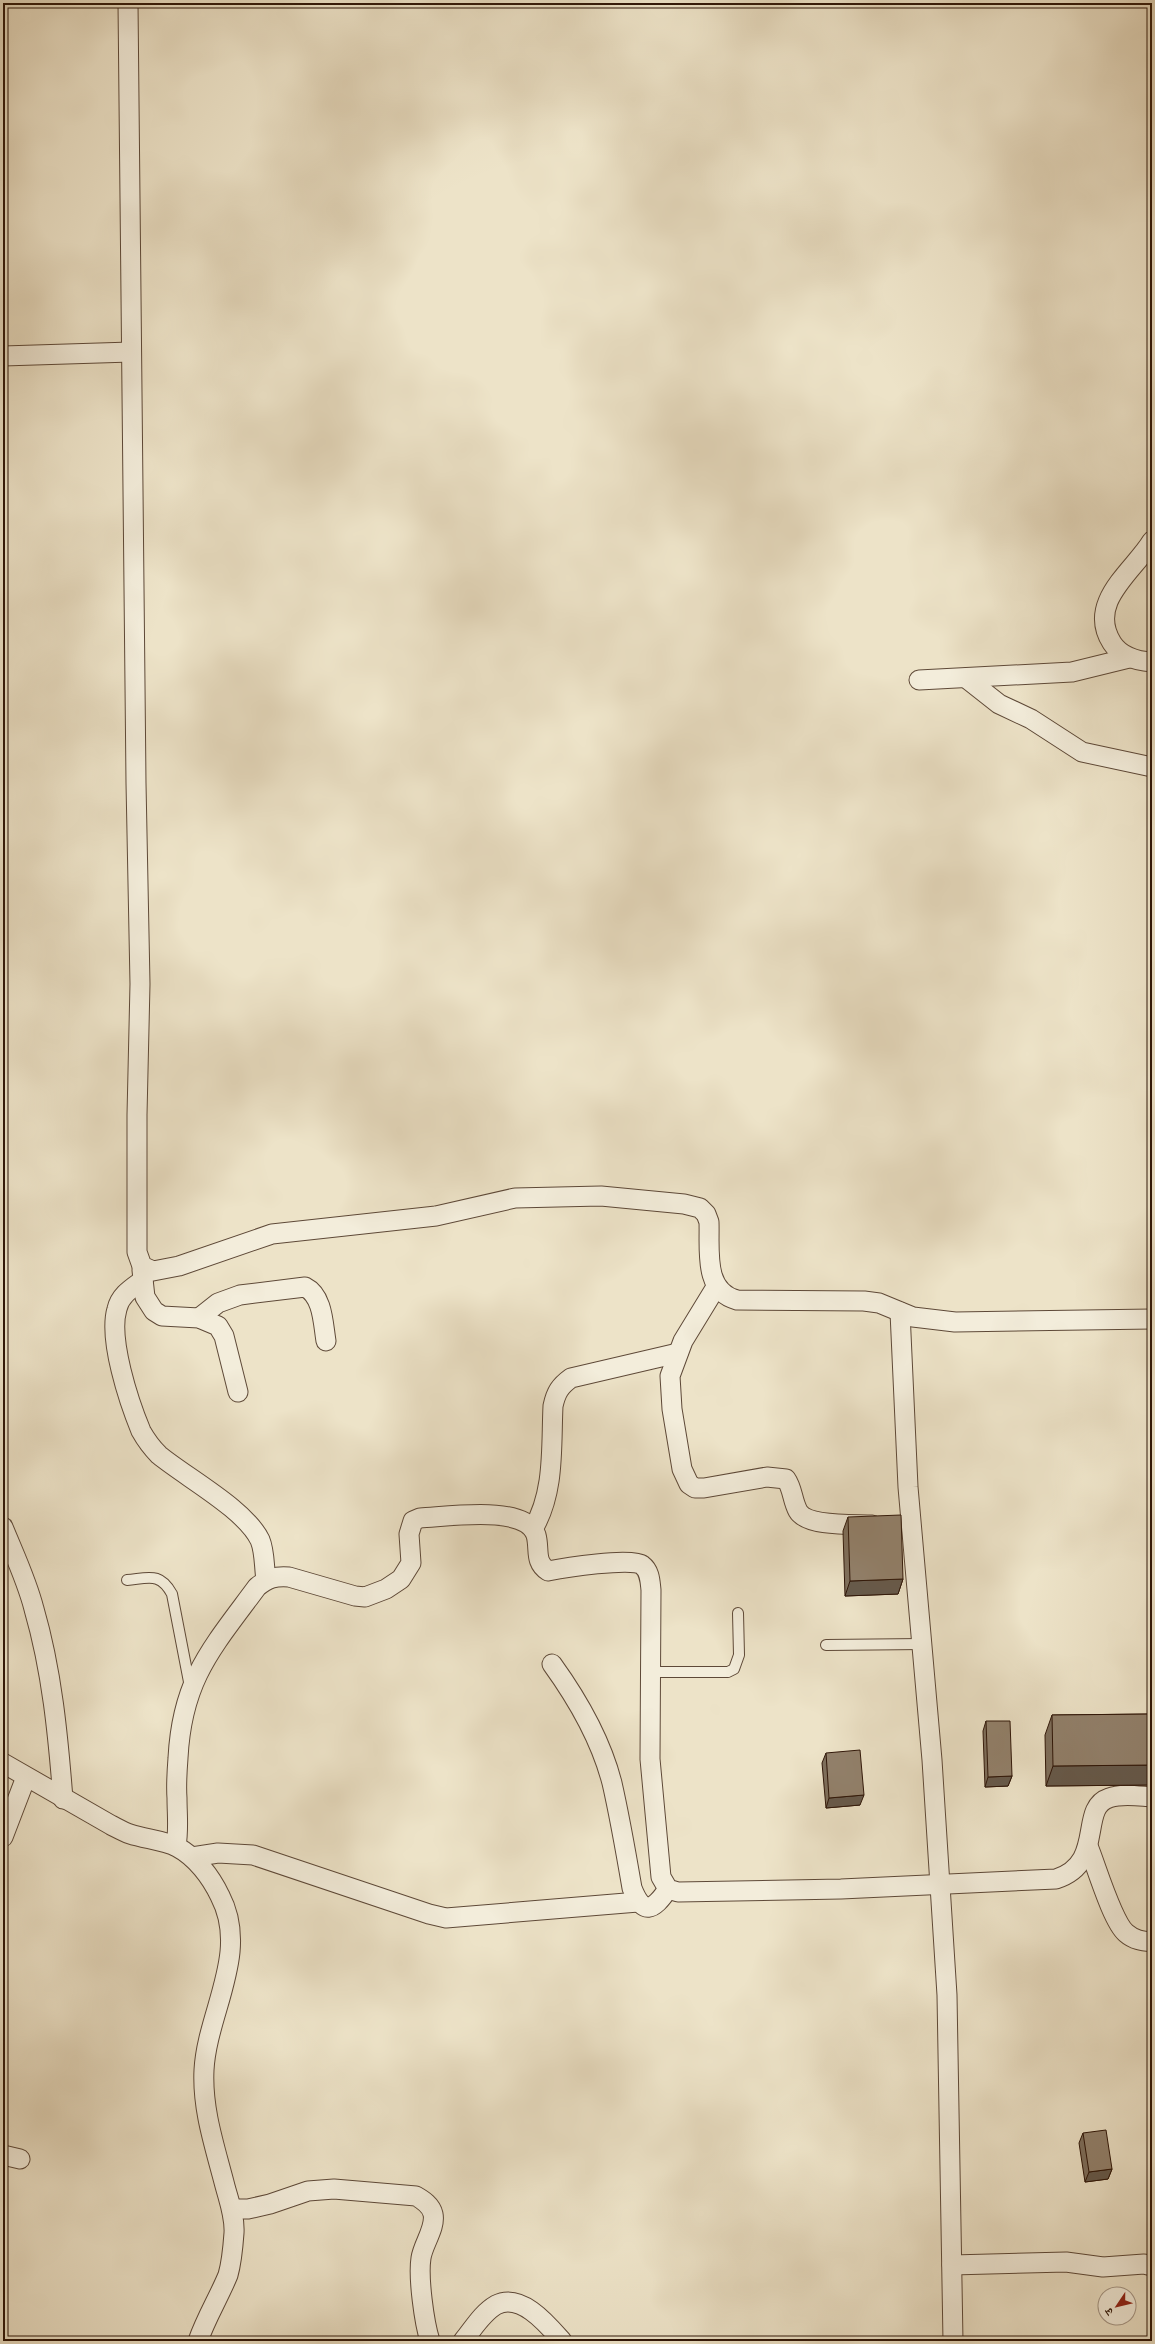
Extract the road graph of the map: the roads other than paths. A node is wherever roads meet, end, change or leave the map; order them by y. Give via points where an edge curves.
1 (128, 3) edge
2 (131, 352) junction
3 (3, 356) edge
4 (1152, 541) edge
5 (1129, 658) junction
6 (1152, 662) edge
7 (966, 678) junction
8 (919, 680) dead end
9 (1152, 767) edge
10 (142, 1273) junction
11 (716, 1287) junction
12 (900, 1312) junction
13 (199, 1318) junction
14 (1152, 1319) edge
15 (326, 1341) dead end
16 (678, 1353) junction
17 (238, 1392) dead end
18 (3, 1527) edge
19 (899, 1527) junction
20 (533, 1530) junction
21 (127, 1580) dead end
22 (266, 1580) junction
23 (738, 1613) dead end
24 (922, 1644) junction
25 (826, 1645) dead end
26 (552, 1664) dead end
27 (649, 1672) junction
28 (190, 1687) junction
29 (3, 1763) edge
30 (26, 1777) junction
31 (1152, 1796) edge
32 (63, 1799) junction
33 (3, 1837) edge
34 (176, 1846) junction
35 (1088, 1846) junction
36 (192, 1857) junction
37 (940, 1884) junction
38 (668, 1889) junction
39 (638, 1902) junction
40 (1152, 1942) edge
41 (232, 2210) junction
42 (952, 2265) junction
43 (1152, 2266) edge
44 (198, 2341) edge
45 (430, 2341) edge
46 (463, 2341) edge
47 (562, 2341) edge
48 (953, 2341) edge

1 - 2 street
2 - 3 street
2 - 10 street via 140,984 137,1252
4 - 5 street via 1121,578 1108,600 1105,621 1109,638 1117,650
5 - 6 street
5 - 7 street via 1072,672
7 - 8 street
7 - 9 street via 987,696 1013,712 1031,719 1082,752
10 - 11 street via 179,1266 272,1234 436,1216 515,1198 601,1196 684,1204 700,1208 709,1222 712,1277
10 - 13 street via 145,1297 154,1311 162,1316
10 - 22 street via 120,1300 114,1320 120,1367 141,1430 159,1455 239,1514 252,1528 260,1541
11 - 12 street via 721,1293 737,1300 864,1301 879,1303
11 - 16 street
12 - 14 street via 956,1322
12 - 19 street via 903,1419
13 - 15 street via 218,1303 240,1295 305,1287 317,1298
13 - 17 street via 218,1326 224,1336
16 - 19 street via 670,1376 672,1409 682,1469 689,1484 695,1488 704,1488 777,1477 786,1479 791,1486 798,1512 812,1522
16 - 20 street via 571,1378 561,1386 553,1406 549,1486 541,1516
18 - 32 street via 34,1609 46,1662 56,1720
19 - 24 street
20 - 22 street via 526,1523 499,1515 414,1520 409,1534 411,1563 407,1572 386,1589 365,1596 289,1577 276,1576
20 - 27 street via 538,1561 548,1571 633,1561 642,1564 647,1570 651,1590
21 - 28 lane via 153,1578 161,1579 167,1584 172,1594
22 - 28 street via 257,1587 206,1656
23 - 27 lane via 739,1655 734,1669 728,1672
24 - 25 lane
24 - 37 street
26 - 39 street via 570,1689 597,1740 612,1782 632,1888
27 - 38 street via 650,1759 661,1877
28 - 34 street via 183,1712 178,1756 176,1797 179,1820
29 - 30 street
30 - 32 street
30 - 33 street
31 - 35 street via 1123,1796 1103,1801 1096,1808
32 - 34 street via 129,1834
34 - 36 street
35 - 37 street via 1083,1860 1076,1869 1056,1879
35 - 40 street via 1118,1921 1125,1932 1133,1939
36 - 39 street via 218,1853 253,1855 446,1918
36 - 41 street via 207,1874 221,1897 229,1920 231,1948 204,2068 203,2095
37 - 38 street via 678,1892
37 - 42 street via 947,1995
38 - 39 street via 659,1903 652,1908 643,1907
41 - 44 street via 235,2230 228,2275
41 - 45 street via 270,2204 308,2191 334,2189 416,2196 423,2200 433,2214 421,2256 420,2269
42 - 43 street via 1066,2262 1102,2267 1144,2264
42 - 48 street
46 - 47 street via 489,2311 506,2302 520,2304 533,2313

